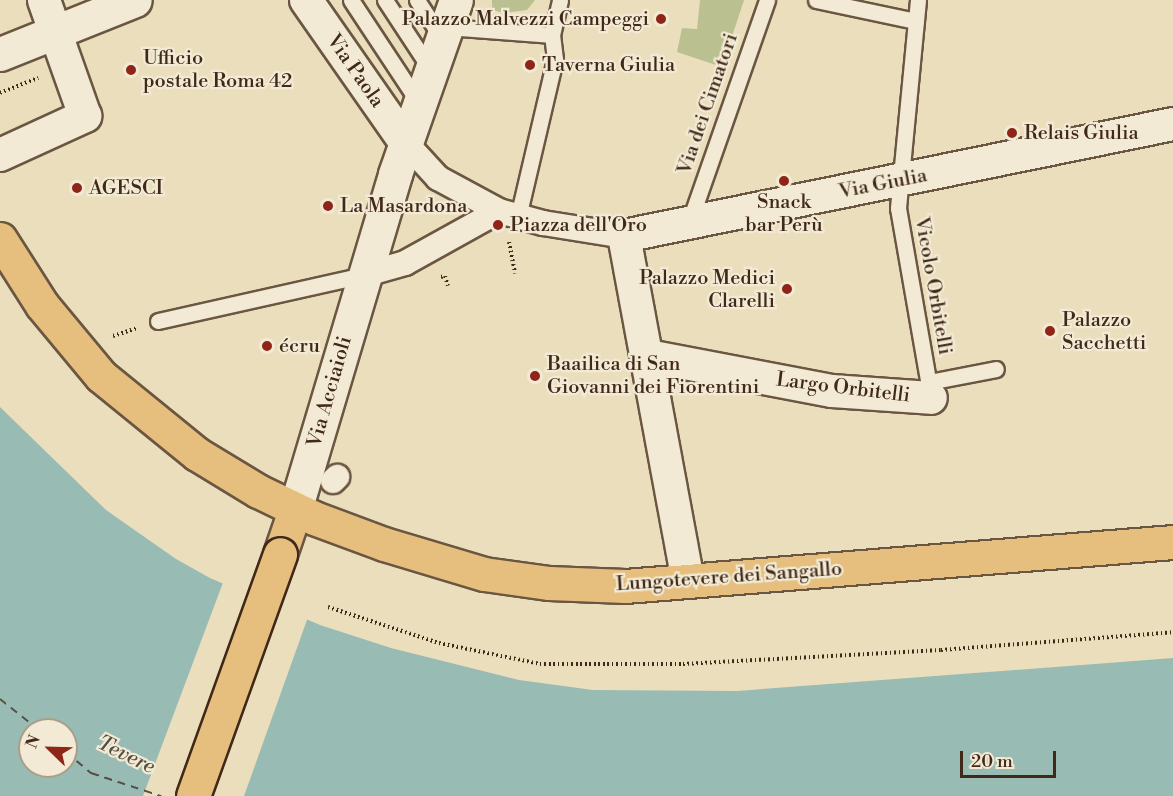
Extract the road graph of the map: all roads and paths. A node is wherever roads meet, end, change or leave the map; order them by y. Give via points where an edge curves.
1 (44, 0) edge
2 (306, 0) edge
3 (351, 0) edge
4 (386, 0) edge
5 (417, 0) edge
6 (560, 0) edge
7 (767, 0) edge
8 (816, 0) edge
9 (918, 0) edge
10 (139, 2) edge
11 (449, 15) edge
12 (915, 21) junction
13 (59, 33) junction
14 (552, 35) junction
15 (0, 54) edge
16 (431, 70) junction
17 (47, 75) dead end
18 (0, 93) edge
19 (419, 103) junction
20 (1173, 124) edge
21 (405, 142) junction
22 (0, 155) edge
23 (900, 180) junction
24 (508, 222) junction
25 (689, 223) junction
26 (624, 236) junction
27 (0, 239) edge
28 (515, 273) dead end
29 (363, 275) junction
30 (158, 321) dead end
31 (648, 356) junction
32 (996, 369) dead end
33 (930, 390) junction
34 (295, 510) junction
35 (1173, 542) edge
36 (688, 581) junction
37 (328, 607) dead end
38 (1173, 632) edge
39 (193, 796) edge

1 - 13 street
2 - 21 street, Via Paola
3 - 19 lane
4 - 16 lane
5 - 11 lane
6 - 14 lane
7 - 25 lane, Via dei Cimatori
8 - 12 lane
9 - 12 lane, Vicolo Orbitelli
10 - 13 street
11 - 14 lane
11 - 16 street
12 - 23 lane, Vicolo Orbitelli
13 - 15 street
13 - 22 street via 84,116
14 - 24 lane via 555,59
16 - 19 street
17 - 18 path
19 - 21 street
20 - 23 street, Via Giulia
21 - 24 street via 438,178
21 - 29 street
23 - 25 street, Via Giulia
23 - 33 lane, Vicolo Orbitelli via 899,217
24 - 26 street, Via Giulia
24 - 28 path
24 - 29 street via 405,263
25 - 26 street, Via Giulia
26 - 31 street
27 - 34 main road, Lungotevere dei Sangallo via 50,317 115,390 197,454
29 - 30 lane
29 - 34 street, Via Acciaioli
31 - 33 street, Largo Orbitelli via 832,391
31 - 36 street
32 - 33 lane
34 - 36 main road, Lungotevere dei Sangallo via 384,544 503,577 603,586
34 - 39 main road, bridge
35 - 36 main road, Lungotevere dei Sangallo
37 - 38 path via 439,643 540,664 789,658

